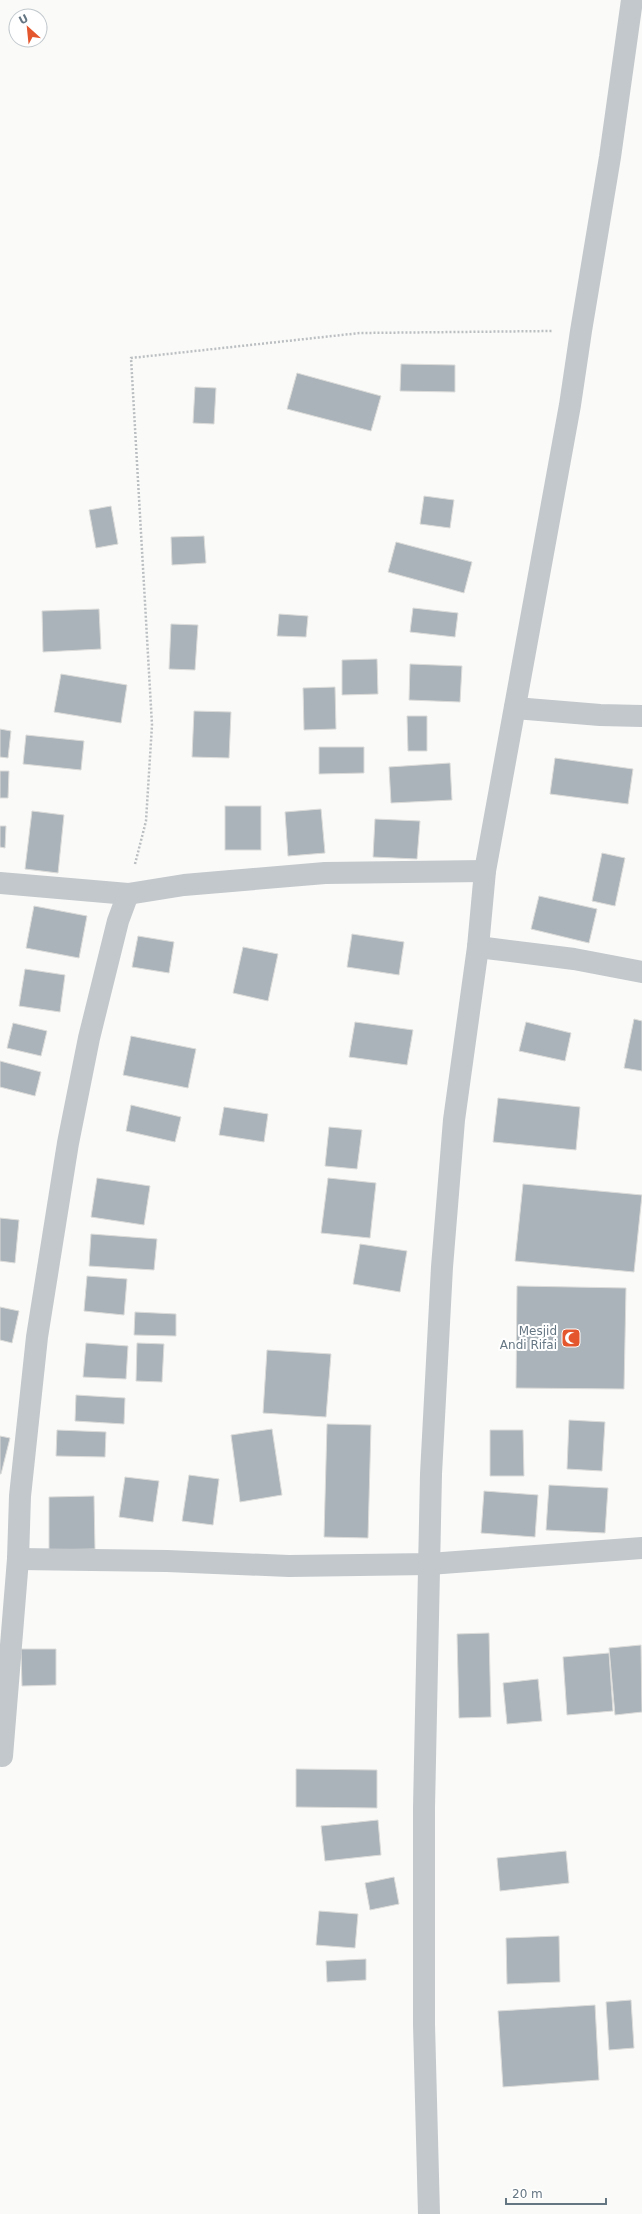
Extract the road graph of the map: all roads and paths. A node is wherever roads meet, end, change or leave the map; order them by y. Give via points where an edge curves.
1 (632, 0) edge
2 (581, 331) junction
3 (515, 708) junction
4 (642, 716) edge
5 (485, 871) junction
6 (0, 883) edge
7 (128, 894) junction
8 (478, 948) junction
9 (642, 972) edge
10 (642, 1548) edge
11 (18, 1559) junction
12 (429, 1564) junction
13 (2, 1756) dead end
14 (429, 2214) edge

1 - 2 street via 610,157
2 - 3 street via 557,487
2 - 7 path via 360,333 131,358 152,725 146,820
3 - 4 street
3 - 5 street
5 - 7 street via 326,873 184,885
5 - 8 street
6 - 7 street
7 - 11 street via 118,921 89,1038 68,1143 37,1337 20,1496
8 - 9 street via 574,959
8 - 12 street via 454,1120 442,1266
10 - 12 street
11 - 12 street via 289,1566
11 - 13 street
12 - 14 street via 424,1808 424,2024

